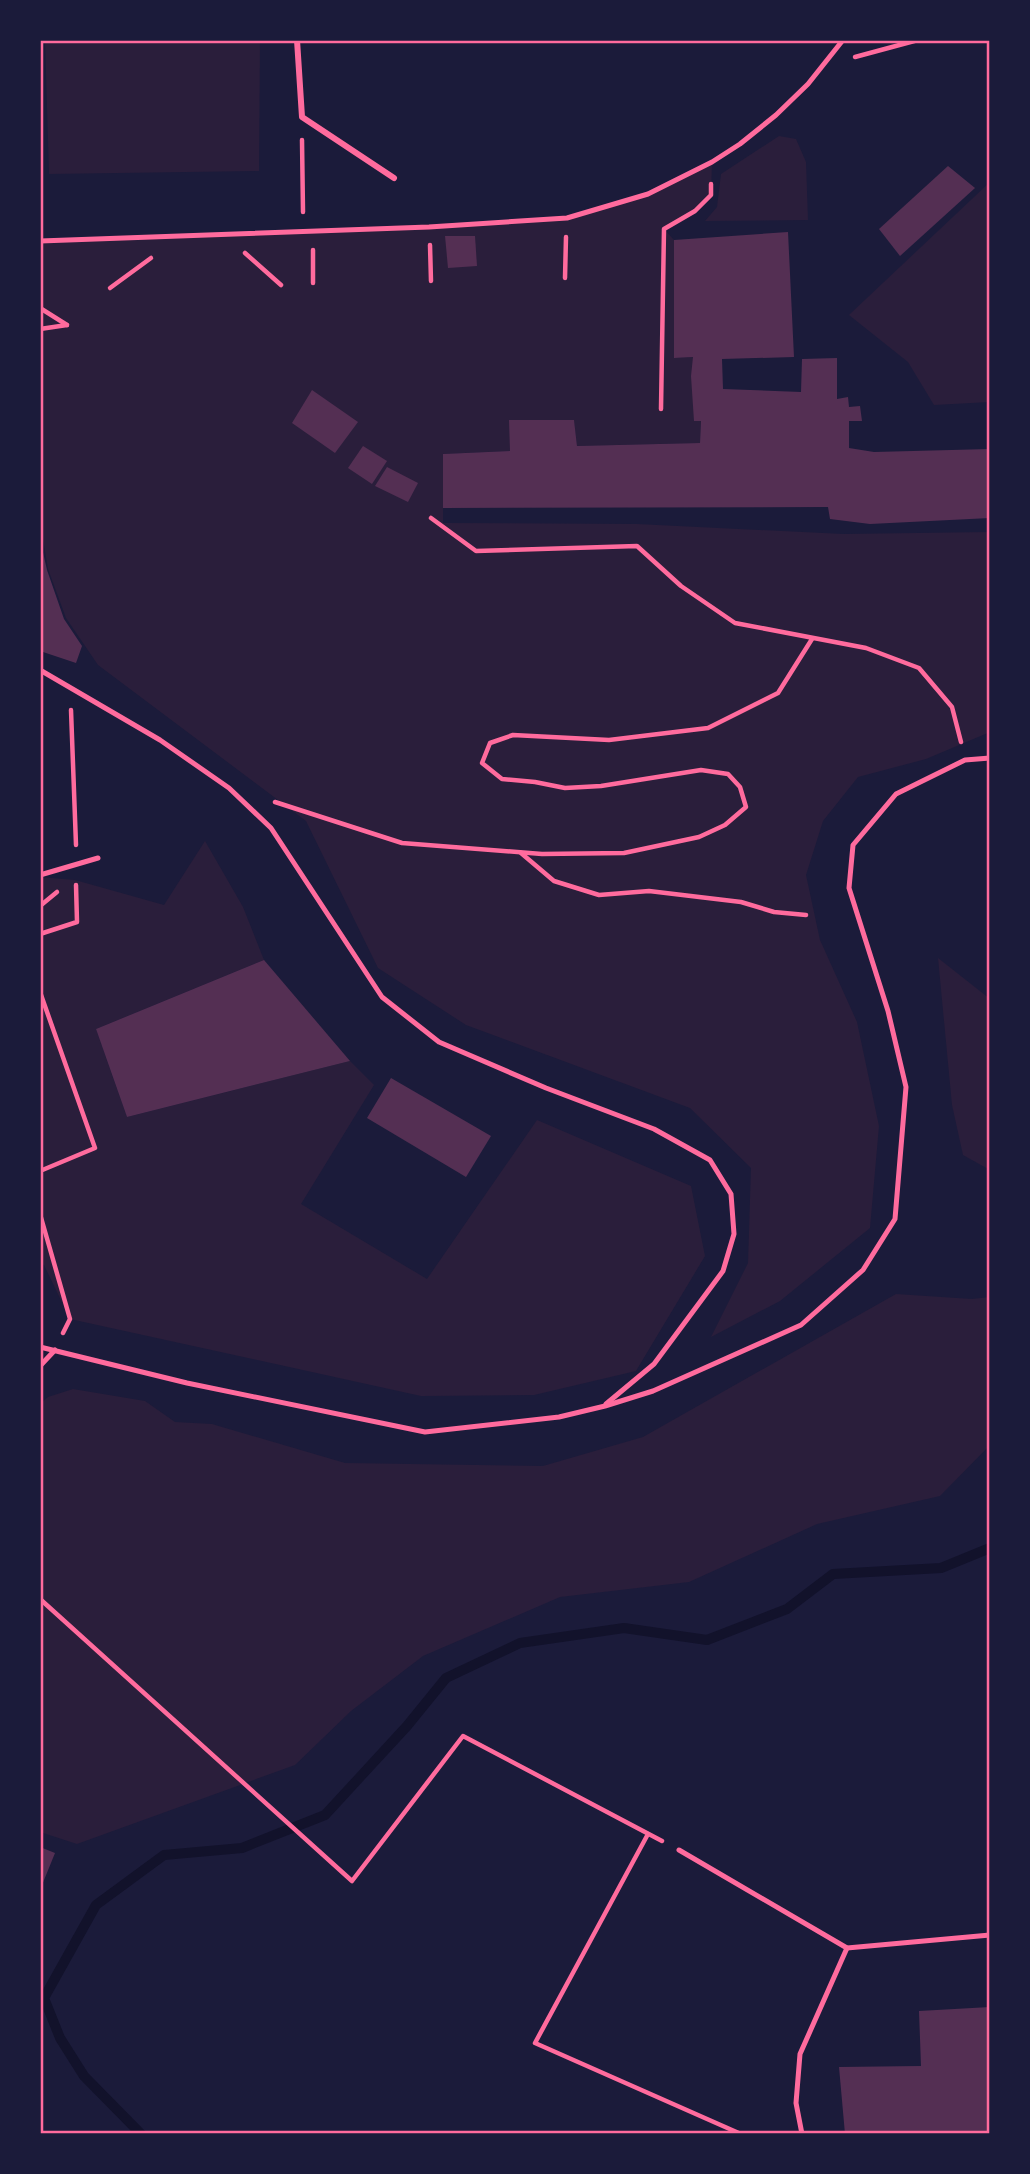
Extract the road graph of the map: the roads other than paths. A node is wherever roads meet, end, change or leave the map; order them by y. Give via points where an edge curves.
1 (297, 40) edge
2 (843, 40) edge
3 (394, 178) dead end
4 (40, 241) edge
5 (40, 670) edge
6 (990, 758) edge
7 (98, 858) dead end
8 (40, 875) edge
9 (40, 1347) edge
10 (55, 1350) junction
11 (40, 1366) edge
12 (605, 1406) junction
13 (679, 1850) road end
14 (990, 1935) edge
15 (847, 1948) junction
16 (802, 2134) edge

1 - 3 street via 302,115
2 - 4 lane via 808,84 740,144 648,194 567,218
5 - 12 lane via 160,740 229,788 271,828 382,997 439,1042 654,1129 710,1160 731,1194 734,1234 723,1271 654,1364
6 - 12 lane via 965,760 896,794 853,845 849,888 888,1011 906,1087 895,1219 863,1270 801,1325 653,1391
7 - 8 lane
9 - 10 lane
10 - 11 lane
10 - 12 lane via 187,1383 425,1432 559,1417
13 - 15 lane
14 - 15 lane
15 - 16 lane via 800,2054 796,2103

